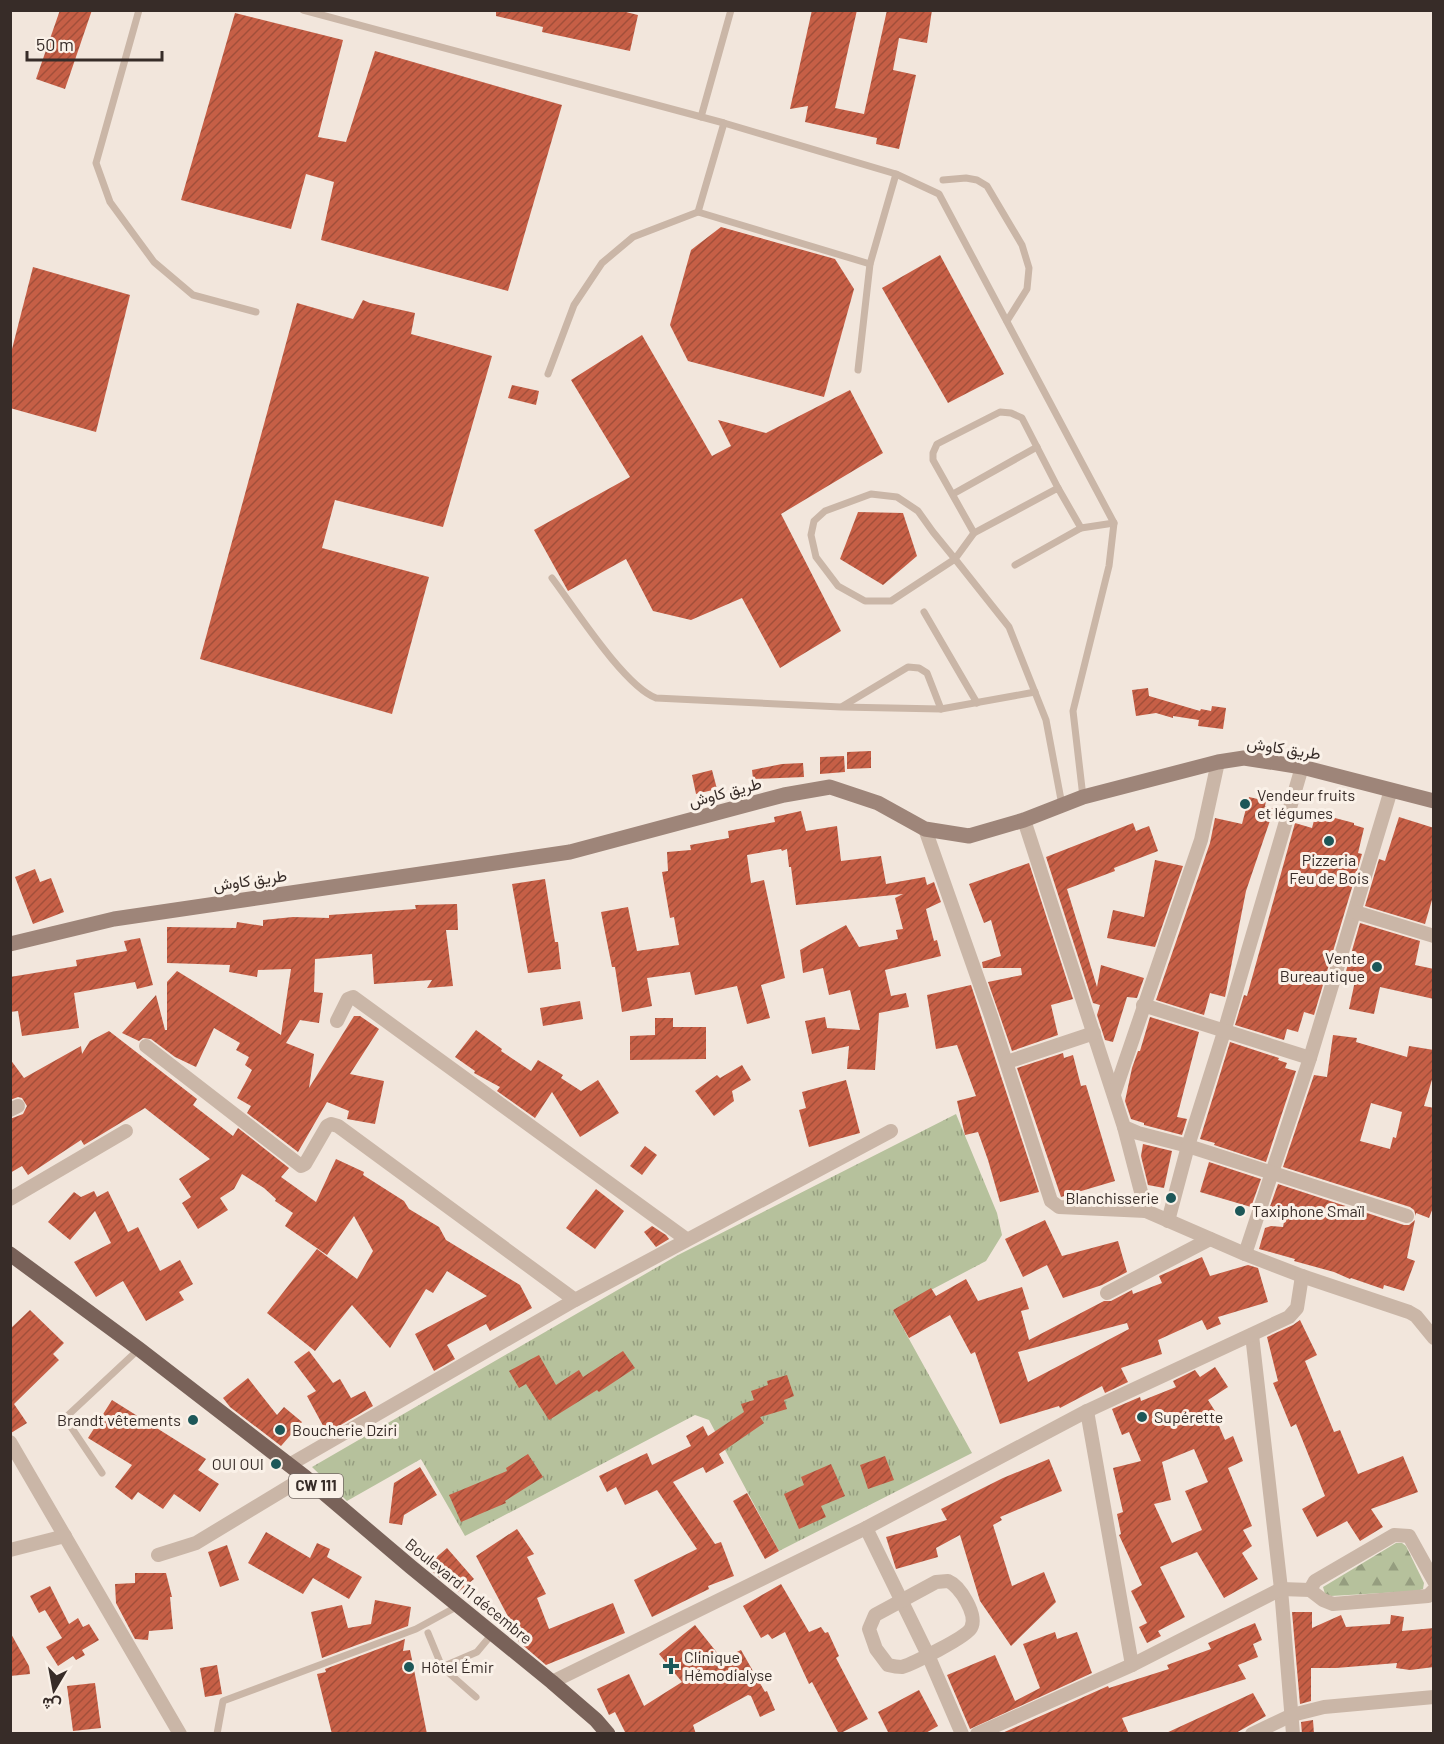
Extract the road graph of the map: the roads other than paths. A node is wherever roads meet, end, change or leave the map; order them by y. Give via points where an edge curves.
1 (139, 10) edge
2 (303, 10) edge
3 (730, 10) edge
4 (701, 117) junction
5 (724, 123) junction
6 (896, 174) junction
7 (944, 180) dead end
8 (698, 212) junction
9 (870, 264) junction
10 (256, 312) dead end
11 (1007, 321) junction
12 (858, 370) dead end
13 (548, 374) dead end
14 (1037, 447) junction
15 (1058, 488) junction
16 (952, 494) junction
17 (1114, 523) junction
18 (1082, 528) junction
19 (974, 533) junction
20 (955, 559) junction
21 (1015, 565) dead end
22 (552, 578) dead end
23 (924, 612) dead end
24 (1035, 692) junction
25 (976, 703) junction
26 (841, 708) junction
27 (941, 709) junction
28 (1218, 762) junction
29 (1302, 767) junction
30 (1391, 790) junction
31 (1083, 797) junction
32 (1434, 801) edge
33 (1062, 805) junction
34 (1024, 820) junction
35 (925, 829) junction
36 (1355, 912) junction
37 (1434, 936) edge
38 (10, 944) edge
39 (1143, 1005) junction
40 (337, 1021) dead end
41 (1224, 1032) junction
42 (1094, 1033) junction
43 (146, 1046) dead end
44 (1310, 1058) junction
45 (1007, 1062) junction
46 (1114, 1094) junction
47 (1124, 1127) junction
48 (126, 1131) dead end
49 (891, 1131) dead end
50 (1188, 1146) junction
51 (1273, 1173) junction
52 (10, 1199) edge
53 (1146, 1211) junction
54 (1407, 1216) dead end
55 (1168, 1221) junction
56 (686, 1239) junction
57 (1210, 1239) junction
58 (10, 1254) edge
59 (1245, 1254) junction
60 (1302, 1276) junction
61 (1107, 1293) dead end
62 (575, 1300) junction
63 (1252, 1335) junction
64 (1434, 1338) edge
65 (139, 1348) junction
66 (1087, 1411) junction
67 (11, 1445) edge
68 (289, 1465) junction
69 (102, 1473) dead end
70 (305, 1477) junction
71 (866, 1528) junction
72 (65, 1536) junction
73 (10, 1550) edge
74 (158, 1555) dead end
75 (1434, 1581) edge
76 (1281, 1589) junction
77 (1310, 1590) junction
78 (1434, 1590) edge
79 (902, 1599) junction
80 (458, 1606) junction
81 (428, 1633) dead end
82 (492, 1634) junction
83 (928, 1655) junction
84 (1131, 1665) junction
85 (442, 1667) junction
86 (552, 1682) junction
87 (476, 1697) dead end
88 (1434, 1697) edge
89 (1293, 1715) junction
90 (180, 1734) edge
91 (217, 1734) edge
92 (608, 1734) edge
93 (962, 1734) edge
94 (977, 1734) edge
95 (1252, 1734) edge
96 (1293, 1734) edge

1 - 10 lane via 96,164 110,202 154,262 193,295
2 - 4 lane
3 - 4 lane
4 - 5 lane
5 - 6 lane
5 - 8 lane
6 - 9 lane
6 - 11 lane via 939,194
7 - 11 lane via 966,178 987,186 1022,245 1029,268 1027,289
8 - 9 lane
8 - 13 lane via 633,237 602,263 574,305
9 - 12 lane
11 - 17 lane
14 - 15 lane
14 - 16 lane
14 - 16 lane via 1022,418 1000,412 937,444 933,460
15 - 18 lane
15 - 19 lane
16 - 19 lane
17 - 18 lane
17 - 31 lane via 1109,566 1073,711
18 - 21 lane
19 - 20 lane
20 - 20 lane via 918,511 897,497 871,494 825,511 814,521 811,535 816,557 838,586 865,601 891,601
20 - 24 lane via 1009,627
22 - 26 lane via 620,669 647,694 666,700
23 - 25 lane
24 - 25 lane
24 - 33 lane via 1046,720
25 - 27 lane
26 - 27 lane
26 - 27 lane via 908,667 927,673
28 - 29 street, طريق كاوش via 1244,758
28 - 31 street, طريق كاوش
28 - 39 street via 1201,840
29 - 30 street, طريق كاوش
29 - 41 street
30 - 32 street, طريق كاوش
30 - 36 street
31 - 33 street, طريق كاوش
33 - 34 street, طريق كاوش
34 - 35 street, طريق كاوش via 969,836
34 - 42 street
35 - 38 street, طريق كاوش via 878,803 830,787 784,795 570,852 126,918
35 - 45 street
36 - 37 street
36 - 44 street
39 - 41 street
39 - 46 street
40 - 56 street via 348,999 353,997
41 - 44 street
41 - 50 street
42 - 45 street
42 - 46 street
43 - 62 street via 301,1166 327,1126 338,1126
44 - 51 street
45 - 53 street via 1051,1202 1059,1207
46 - 47 street
47 - 50 street
47 - 53 street
48 - 52 street
49 - 56 street
50 - 51 street
50 - 55 street
51 - 54 street
51 - 59 street
53 - 55 street
55 - 57 street
56 - 62 street
57 - 59 street
57 - 61 street
58 - 65 main road, Boulevard 11 décembre / CW 111
59 - 60 street
60 - 63 street via 1297,1308 1289,1317
60 - 64 street via 1409,1312
62 - 68 street
63 - 66 street
63 - 76 street
65 - 68 main road, Boulevard 11 décembre / CW 111
65 - 69 lane via 64,1418
66 - 71 street
66 - 84 street
67 - 72 street
68 - 70 main road, Boulevard 11 décembre / CW 111
70 - 74 street via 196,1543
70 - 80 main road, Boulevard 11 décembre / CW 111
71 - 79 street
71 - 86 street
72 - 73 street
72 - 90 street
75 - 77 street via 1409,1536 1394,1535 1315,1581
76 - 77 street
76 - 84 street
76 - 89 street
77 - 78 street via 1333,1604 1428,1596
79 - 83 street
79 - 83 street via 871,1621 869,1629 876,1649 888,1665 896,1667
79 - 83 street via 936,1582 948,1581 966,1601 972,1628
80 - 82 main road, Boulevard 11 décembre / CW 111
80 - 91 lane via 416,1629 223,1701
81 - 85 lane
82 - 85 lane via 477,1652
82 - 86 main road, Boulevard 11 décembre / CW 111
83 - 93 street
84 - 94 street
85 - 87 lane
86 - 92 main road, Boulevard 11 décembre / CW 111
88 - 89 street via 1324,1707
89 - 95 street
89 - 96 street

